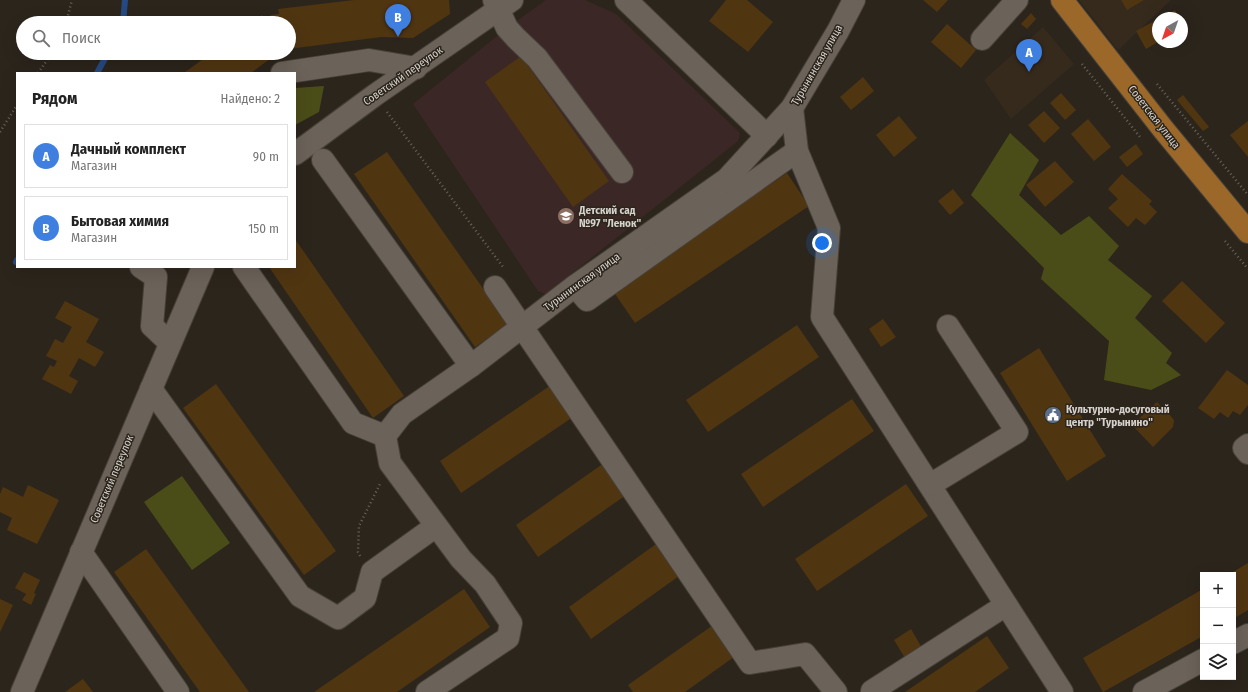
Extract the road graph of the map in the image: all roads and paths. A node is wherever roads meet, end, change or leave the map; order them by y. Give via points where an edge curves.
1 (72, 0) edge
2 (626, 0) edge
3 (854, 0) edge
4 (1016, 0) edge
5 (1062, 0) edge
6 (502, 3) edge
7 (68, 16) edge
8 (982, 39) dead end
9 (47, 60) edge
10 (416, 68) junction
11 (39, 72) edge
12 (289, 72) edge
13 (1153, 79) dead end
14 (375, 96) junction
15 (16, 107) edge
16 (792, 108) junction
17 (0, 132) edge
18 (767, 136) junction
19 (796, 151) junction
20 (296, 153) edge
21 (323, 160) dead end
22 (622, 172) dead end
23 (1248, 196) edge
24 (1248, 232) edge
25 (142, 268) edge
26 (203, 268) edge
27 (245, 268) edge
28 (500, 278) joint
29 (575, 286) junction
30 (522, 326) junction
31 (948, 326) dead end
32 (170, 343) junction
33 (471, 366) junction
34 (151, 388) junction
35 (385, 436) junction
36 (1248, 445) edge
37 (1248, 453) edge
38 (390, 463) junction
39 (930, 485) junction
40 (436, 526) junction
41 (81, 552) junction
42 (372, 572) junction
43 (1006, 605) junction
44 (1248, 635) edge
45 (1236, 641) edge
46 (1200, 662) edge
47 (872, 691) dead end
48 (22, 692) edge
49 (178, 692) edge
50 (427, 692) edge
51 (836, 692) edge
52 (1062, 692) edge
53 (1144, 692) edge

1 - 7 path
2 - 18 street
3 - 16 street, Турынинская улица
4 - 8 street
5 - 24 main road, Советская улица
6 - 10 street, Советский переулок
6 - 22 street via 507,28 537,58
9 - 11 path
10 - 12 street via 369,60
10 - 14 street, Советский переулок
13 - 23 path
14 - 20 street, Советский переулок
14 - 28 path
15 - 17 path
16 - 18 street, Турынинская улица
16 - 19 street
18 - 29 street, Турынинская улица via 727,179
19 - 29 street via 587,300
19 - 39 street via 829,228 822,317
21 - 33 street
25 - 32 street via 156,277 152,326
26 - 32 street, Советский переулок
27 - 35 street via 353,423
28 - 30 street
29 - 30 street, Турынинская улица
30 - 33 street, Турынинская улица
30 - 51 street via 750,663 805,654
31 - 39 street via 1017,432
32 - 34 street, Советский переулок
33 - 35 street, Турынинская улица via 402,414
34 - 41 street, Советский переулок
34 - 42 street via 300,596 338,618 365,598
35 - 38 street
36 - 37 street via 1244,448
38 - 40 street
38 - 42 path via 359,526 358,552
39 - 43 street
40 - 42 street
40 - 50 street via 460,560 485,584 511,623 508,638
41 - 48 street, Советский переулок
41 - 49 street
43 - 47 street
43 - 52 street
44 - 45 street
46 - 53 street

